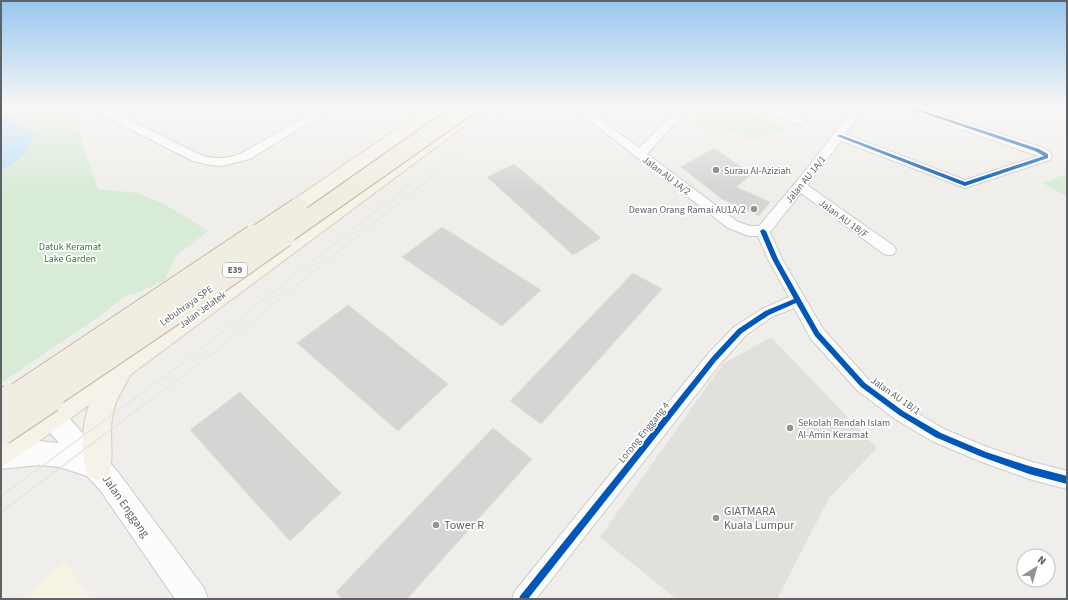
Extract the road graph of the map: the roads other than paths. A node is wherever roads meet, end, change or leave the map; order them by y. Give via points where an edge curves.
1 (151, 135) edge
2 (282, 135) edge
3 (399, 135) edge
4 (405, 135) edge
5 (427, 135) edge
6 (442, 135) edge
7 (615, 135) edge
8 (658, 135) edge
9 (992, 135) edge
10 (839, 136) joint
11 (640, 154) junction
12 (800, 186) junction
13 (762, 231) junction
14 (889, 250) dead end
15 (797, 300) junction
16 (126, 365) junction
17 (1, 404) edge
18 (1, 413) edge
19 (1, 416) edge
20 (52, 417) junction
21 (1, 431) edge
22 (1, 453) edge
23 (1, 457) edge
24 (98, 467) junction
25 (1067, 480) edge
26 (194, 599) edge
27 (523, 599) edge

1 - 2 street via 197,158 220,163 246,156
3 - 18 main road
4 - 17 highway, Lebuhraya SPE / E39, bridge
5 - 21 highway, Lebuhraya SPE / E39, bridge via 172,315
6 - 16 main road, Jalan Jelatek
7 - 11 street, Jalan AU 1A/2
8 - 11 street
9 - 10 street via 1037,150 1046,157 965,184
10 - 12 street, Jalan AU 1A/1
11 - 13 street, Jalan AU 1A/2 via 733,225 749,231
12 - 13 street, Jalan AU 1A/1
12 - 14 street, Jalan AU 1B/F
13 - 15 street, Jalan AU 1B/1
15 - 25 street, Jalan AU 1B/1 via 817,334 863,385 901,413 938,435 985,455
15 - 27 street, Lorong Enggang 4 via 767,313 740,332 714,359
16 - 20 main road, Jalan Jelatek
16 - 24 main road via 112,382 101,403 96,435
19 - 20 main road via 33,408 46,411
20 - 22 main road, Jalan Jelatek
20 - 24 main road, Jalan Enggang
23 - 24 main road via 36,451 55,453
24 - 26 main road, Jalan Enggang

